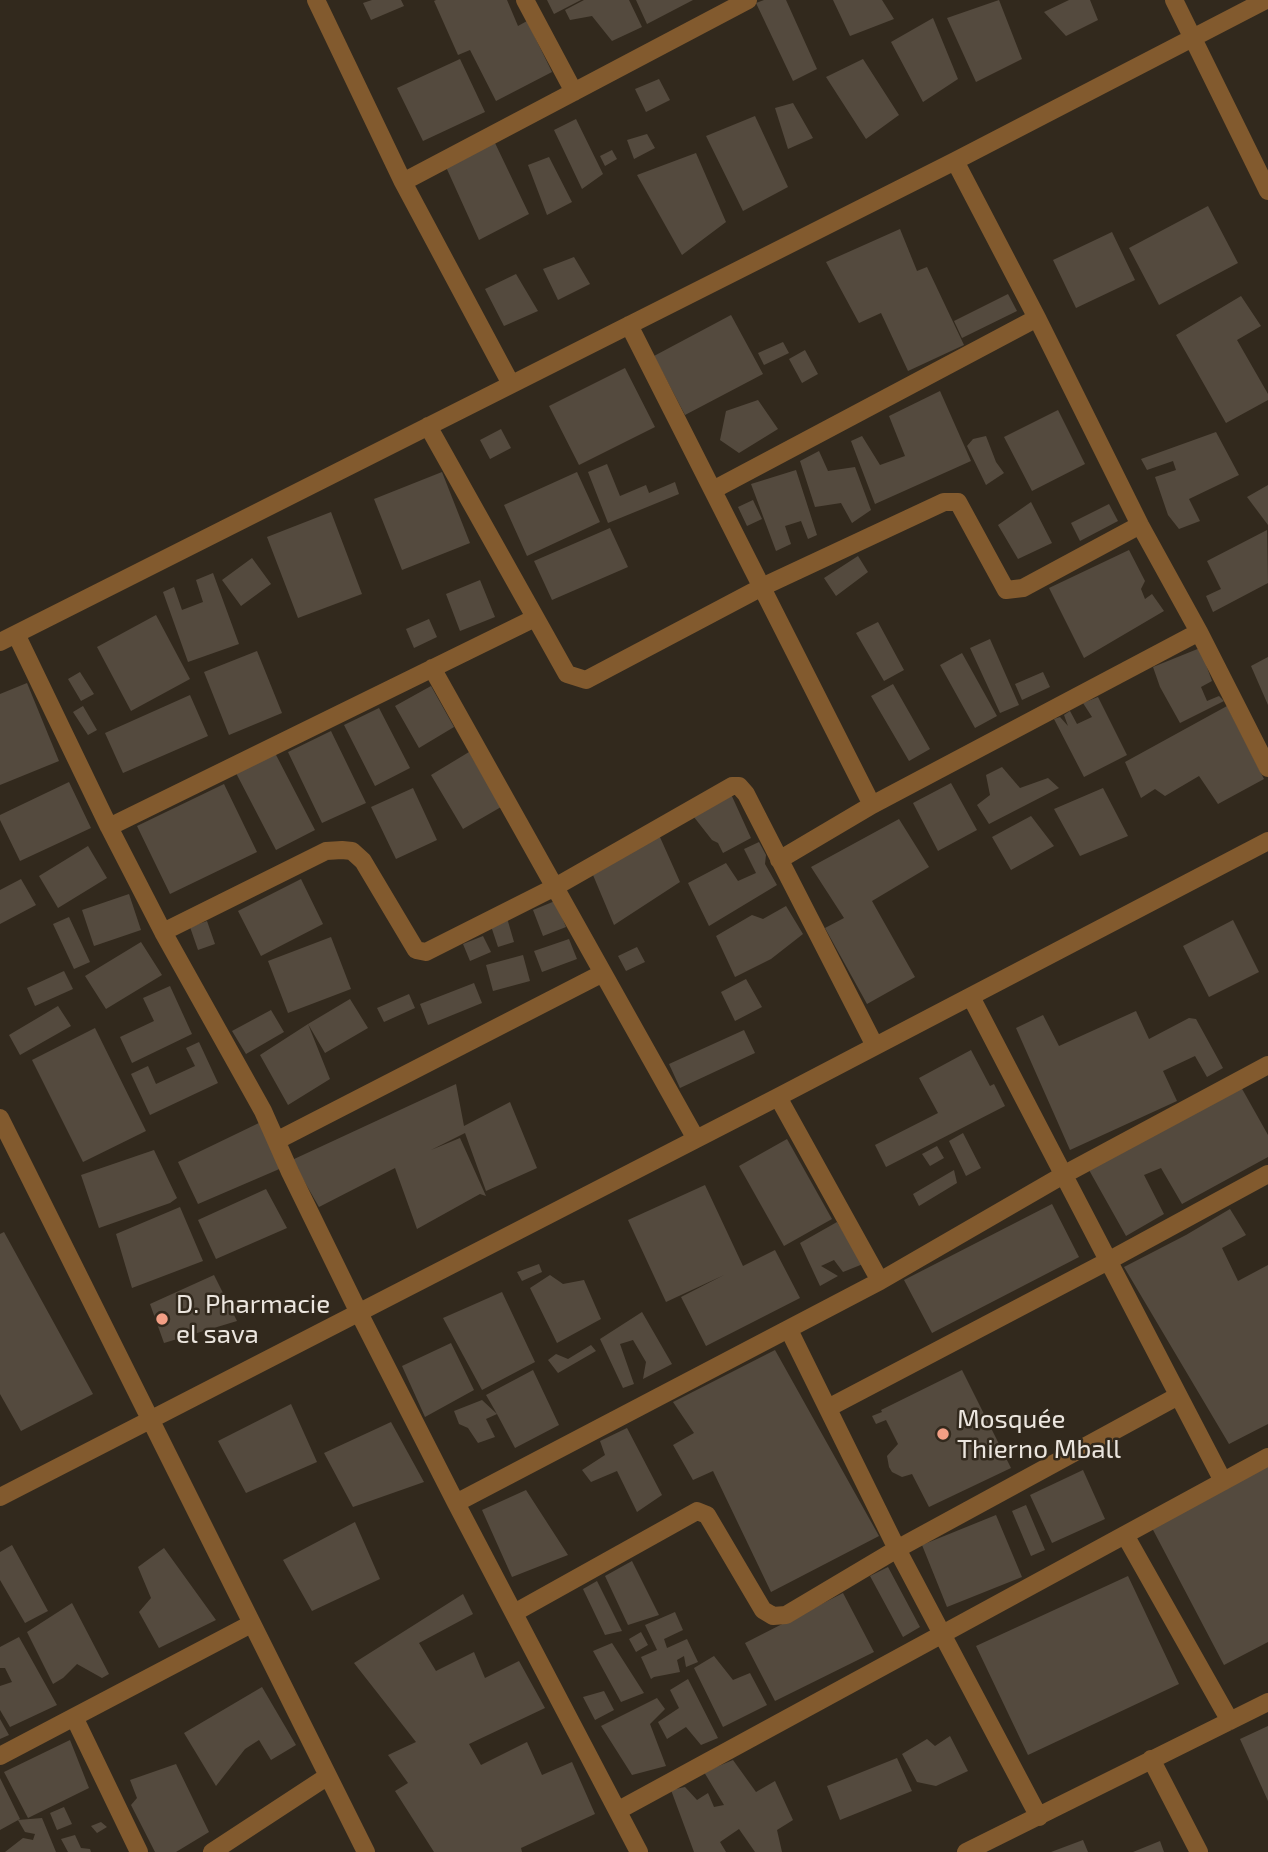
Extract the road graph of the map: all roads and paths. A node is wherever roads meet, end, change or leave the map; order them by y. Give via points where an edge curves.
1 (316, 0) edge
2 (525, 0) edge
3 (748, 0) edge
4 (1174, 0) edge
5 (1266, 0) edge
6 (721, 6) edge
7 (1194, 38) junction
8 (574, 92) junction
9 (955, 161) junction
10 (403, 182) junction
11 (1268, 191) edge
12 (1037, 318) junction
13 (629, 325) junction
14 (511, 384) junction
15 (428, 426) junction
16 (713, 490) junction
17 (1140, 525) junction
18 (762, 587) junction
19 (535, 618) junction
20 (1199, 632) junction
21 (8, 638) edge
22 (432, 668) junction
23 (1268, 768) edge
24 (872, 805) junction
25 (109, 827) junction
26 (1268, 841) edge
27 (779, 860) junction
28 (555, 887) junction
29 (163, 932) junction
30 (603, 973) junction
31 (971, 997) junction
32 (876, 1046) junction
33 (1268, 1065) edge
34 (778, 1097) junction
35 (0, 1118) edge
36 (696, 1139) junction
37 (278, 1140) junction
38 (1065, 1174) junction
39 (1268, 1174) edge
40 (1108, 1261) junction
41 (880, 1281) junction
42 (359, 1313) junction
43 (789, 1330) junction
44 (1178, 1395) junction
45 (828, 1408) junction
46 (151, 1418) junction
47 (1268, 1457) edge
48 (1223, 1481) junction
49 (0, 1497) edge
50 (456, 1503) junction
51 (1125, 1535) junction
52 (897, 1549) junction
53 (514, 1613) junction
54 (251, 1624) junction
55 (942, 1635) junction
56 (1268, 1702) edge
57 (74, 1717) junction
58 (1230, 1721) junction
59 (0, 1756) edge
60 (1152, 1759) junction
61 (328, 1776) junction
62 (619, 1810) junction
63 (1039, 1817) junction
64 (139, 1852) edge
65 (212, 1852) edge
66 (366, 1852) edge
67 (639, 1852) edge
68 (968, 1852) edge
69 (1199, 1852) edge

1 - 10 street
2 - 8 street
3 - 6 street
4 - 7 street
5 - 7 street
6 - 8 street
7 - 9 street
7 - 11 street
8 - 10 street
9 - 12 street
9 - 13 street
10 - 14 street
12 - 16 street
12 - 17 street
13 - 14 street
13 - 16 street
14 - 15 street
15 - 19 street
15 - 21 street
16 - 18 street
17 - 18 street via 1023,588 1006,590 958,502 952,500
17 - 20 street
18 - 19 street via 586,680 567,674
18 - 24 street
19 - 22 street
20 - 23 street
20 - 24 street
21 - 25 street
22 - 25 street
22 - 28 street
24 - 27 street
25 - 29 street
26 - 31 street
27 - 28 street via 746,794 732,786
27 - 32 street
28 - 29 street via 426,952 416,950 363,861 352,851 326,851
28 - 30 street
29 - 37 street
30 - 36 street
30 - 37 street
31 - 32 street
31 - 38 street
32 - 34 street
33 - 38 street
34 - 36 street
34 - 41 street
35 - 46 street
36 - 42 street
37 - 42 street
38 - 40 street
38 - 41 street
39 - 40 street
40 - 44 street
40 - 45 street
41 - 43 street
42 - 46 street
42 - 50 street
43 - 45 street
43 - 50 street
44 - 48 street
44 - 52 street
45 - 52 street
46 - 49 street
46 - 54 street
47 - 48 street
48 - 51 street
50 - 53 street
51 - 55 street
51 - 58 street
52 - 53 street via 786,1615 773,1616 763,1610 707,1515 697,1511
52 - 55 street
53 - 62 street
54 - 57 street
54 - 61 street
55 - 62 street
55 - 63 street
56 - 58 street
57 - 59 street
57 - 64 street
58 - 60 street
60 - 63 street
60 - 69 street
61 - 65 street
61 - 66 street
62 - 67 street
63 - 68 street

